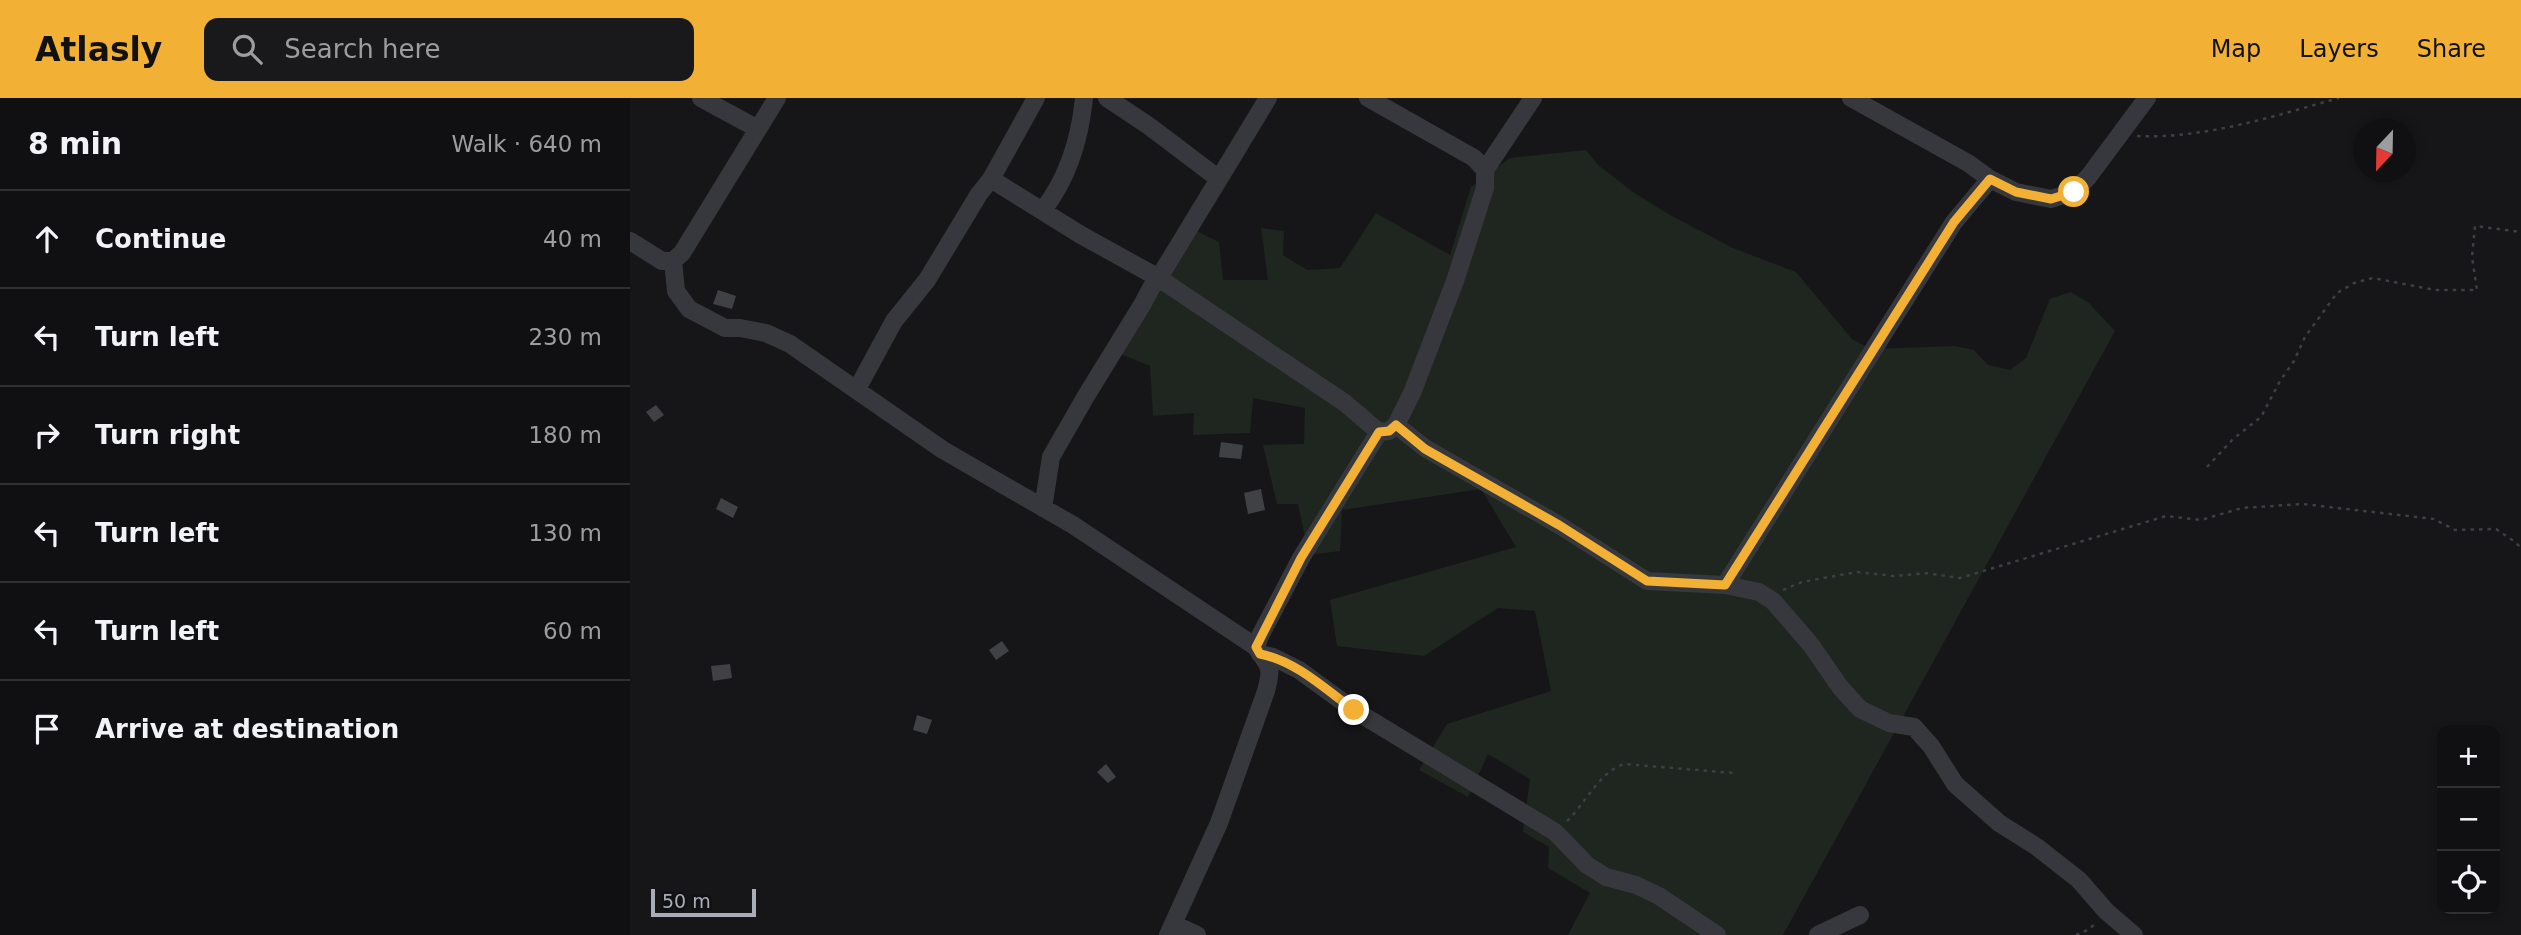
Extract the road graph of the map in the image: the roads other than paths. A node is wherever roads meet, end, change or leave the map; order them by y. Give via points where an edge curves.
1 (701, 98) edge
2 (777, 98) edge
3 (1036, 98) edge
4 (1084, 98) edge
5 (1107, 98) edge
6 (1268, 98) edge
7 (1368, 98) edge
8 (1533, 98) edge
9 (1851, 98) edge
10 (2147, 98) edge
11 (758, 129) junction
12 (1485, 170) junction
13 (991, 179) junction
14 (1219, 179) junction
15 (1990, 179) junction
16 (1043, 210) junction
17 (630, 241) edge
18 (673, 261) junction
19 (1157, 277) junction
20 (857, 389) junction
21 (1396, 425) junction
22 (1379, 432) junction
23 (1043, 508) junction
24 (1725, 585) junction
25 (1258, 650) junction
26 (1860, 915) dead end
27 (1170, 930) edge
28 (1197, 935) edge
29 (1717, 935) edge
30 (1818, 935) edge
31 (2134, 935) edge

1 - 11 street
2 - 11 street
3 - 13 street
4 - 16 street via 1069,165
5 - 14 street
6 - 14 street
7 - 12 street via 1474,158
8 - 12 street
9 - 15 street
10 - 15 street via 2074,192 2051,199 2016,192
11 - 18 street
12 - 21 street via 1485,188 1455,281
13 - 16 street
13 - 20 street via 927,281 894,321
14 - 19 street
15 - 24 street via 1954,222
16 - 19 street
17 - 18 street via 662,261
18 - 20 street via 676,291 689,309 724,328 766,334 790,344
19 - 22 street via 1345,403
19 - 23 street via 1051,457
20 - 23 street via 943,450
21 - 22 street
21 - 24 street via 1425,449 1647,581
22 - 25 street via 1301,558
23 - 25 street via 1129,560
24 - 31 street via 1759,592 1773,601 1860,709 1889,723 1914,727 1955,784 1999,823 2079,880
25 - 27 street via 1271,671 1266,691 1219,823
25 - 29 street via 1299,670 1354,710 1555,832 1587,865 1606,877 1659,896
26 - 30 street
27 - 28 street

